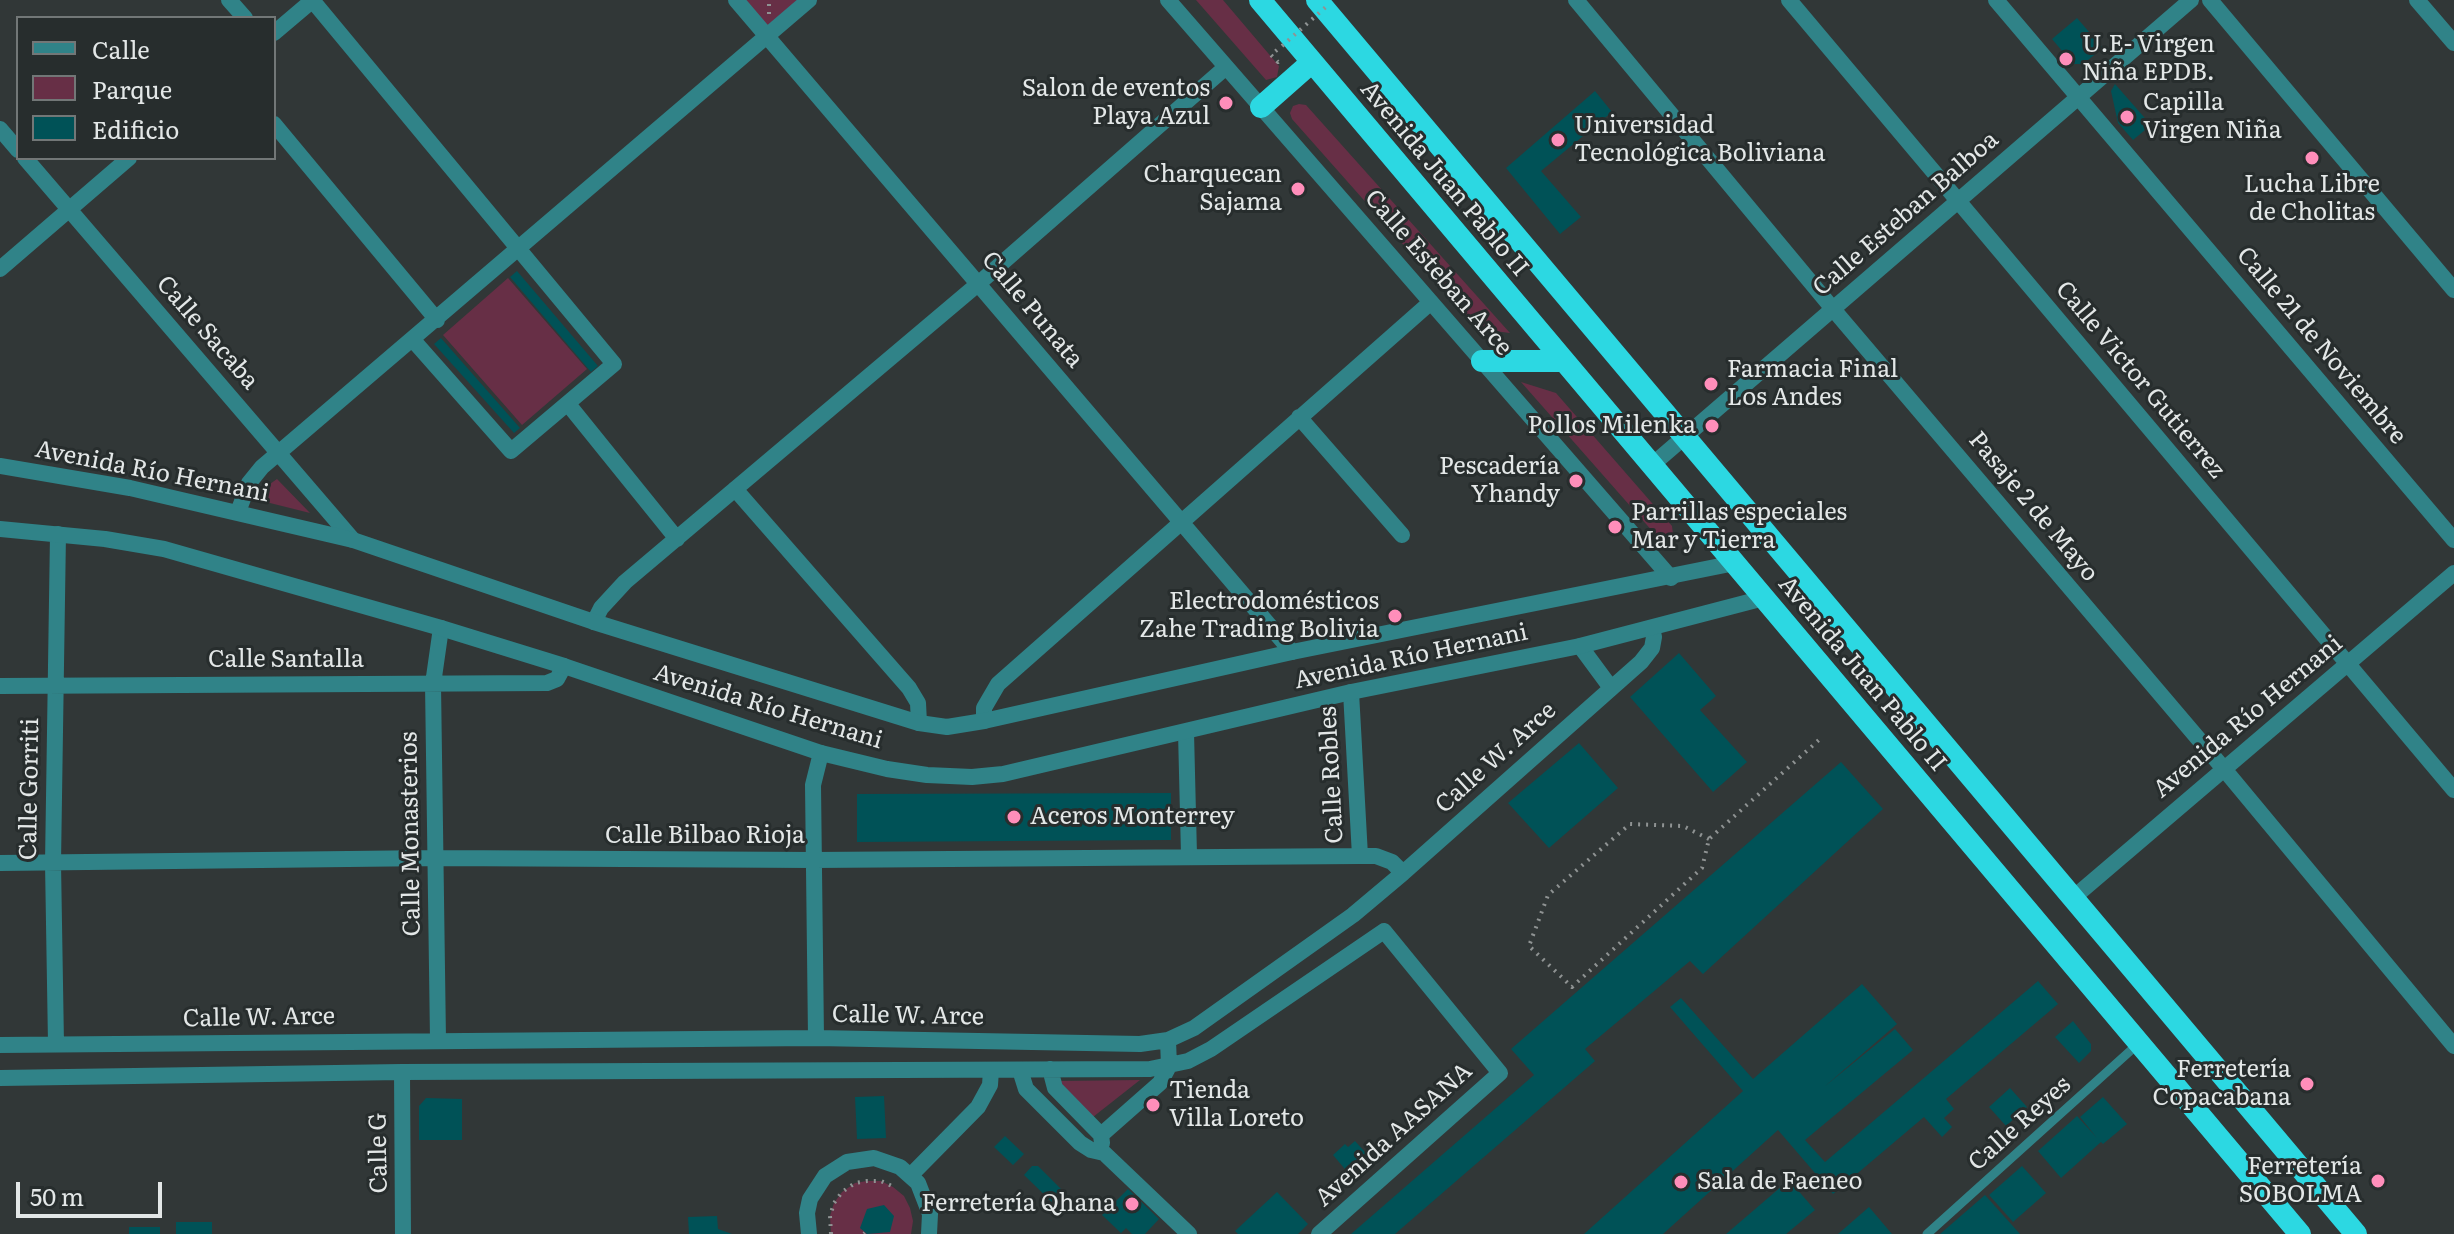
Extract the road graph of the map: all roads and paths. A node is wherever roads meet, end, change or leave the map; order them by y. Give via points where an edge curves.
1 (229, 0) edge
2 (312, 0) edge
3 (736, 0) edge
4 (809, 0) edge
5 (1168, 0) edge
6 (1260, 0) edge
7 (1576, 0) edge
8 (1789, 0) edge
9 (1996, 0) edge
10 (2191, 0) edge
11 (2210, 0) edge
12 (2417, 0) edge
13 (1323, 2) edge
14 (243, 16) edge
15 (276, 31) edge
16 (767, 36) junction
17 (2454, 43) edge
18 (1282, 46) dead end
19 (1312, 62) junction
20 (1226, 67) junction
21 (2079, 97) junction
22 (1261, 107) junction
23 (276, 126) edge
24 (0, 129) edge
25 (16, 148) edge
26 (27, 160) edge
27 (127, 160) edge
28 (1958, 201) junction
29 (69, 209) junction
30 (518, 247) junction
31 (0, 269) edge
32 (978, 284) junction
33 (2454, 290) edge
34 (1431, 302) junction
35 (1833, 309) junction
36 (437, 320) junction
37 (413, 340) junction
38 (1482, 361) junction
39 (1563, 361) junction
40 (568, 404) junction
41 (1299, 417) junction
42 (1685, 436) junction
43 (279, 453) junction
44 (1652, 465) junction
45 (0, 466) edge
46 (735, 489) junction
47 (238, 512) junction
48 (1182, 522) junction
49 (0, 529) edge
50 (58, 534) junction
51 (1402, 535) dead end
52 (677, 539) junction
53 (353, 540) junction
54 (2454, 540) edge
55 (1735, 563) junction
56 (2454, 573) edge
57 (1671, 578) junction
58 (1764, 598) junction
59 (594, 622) junction
60 (441, 628) junction
61 (1652, 628) junction
62 (1580, 646) junction
63 (1292, 652) junction
64 (2348, 664) junction
65 (564, 666) junction
66 (433, 684) junction
67 (55, 685) junction
68 (0, 686) edge
69 (1611, 688) junction
70 (1351, 692) junction
71 (984, 721) junction
72 (919, 723) junction
73 (1186, 732) junction
74 (1820, 739) dead end
75 (821, 753) junction
76 (2224, 769) junction
77 (2454, 790) edge
78 (1709, 839) junction
79 (1189, 855) junction
80 (1360, 856) junction
81 (435, 858) junction
82 (814, 860) junction
83 (0, 863) edge
84 (53, 863) junction
85 (1403, 873) junction
86 (2073, 898) junction
87 (816, 1038) junction
88 (438, 1040) junction
89 (1168, 1040) junction
90 (2139, 1043) junction
91 (56, 1044) junction
92 (0, 1045) edge
93 (2454, 1046) edge
94 (1169, 1066) junction
95 (1050, 1069) junction
96 (991, 1070) junction
97 (1020, 1070) junction
98 (402, 1072) junction
99 (0, 1078) edge
100 (1101, 1135) junction
101 (1104, 1153) junction
102 (911, 1175) junction
103 (904, 1196) dead end
104 (403, 1234) edge
105 (809, 1234) edge
106 (831, 1234) edge
107 (929, 1234) edge
108 (1189, 1234) edge
109 (1319, 1234) edge
110 (1927, 1234) edge
111 (2300, 1234) edge
112 (2356, 1234) edge

1 - 14 street
2 - 15 street
2 - 30 street
3 - 16 street, Calle Punata
4 - 16 street
5 - 20 street, Calle Esteban Arce
6 - 19 highway, Avenida Juan Pablo II
7 - 35 street, Pasaje 2 de Mayo
8 - 28 street, Calle Victor Gutierrez
9 - 21 street, Calle 21 de Noviembre
10 - 21 street, Calle Esteban Balboa
11 - 33 street
12 - 17 street
13 - 18 path, bridge
13 - 42 highway, Avenida Juan Pablo II
16 - 30 street
16 - 32 street, Calle Punata
19 - 22 highway
19 - 39 highway, Avenida Juan Pablo II
20 - 22 street, Calle Esteban Arce
20 - 32 street
21 - 28 street, Calle Esteban Balboa
21 - 54 street, Calle 21 de Noviembre
22 - 34 street, Calle Esteban Arce
23 - 36 street
24 - 25 street
26 - 29 street, Calle Sacaba
27 - 29 street
28 - 35 street, Calle Esteban Balboa
28 - 64 street, Calle Victor Gutierrez
29 - 31 street
29 - 43 street, Calle Sacaba
30 - 36 street
30 - 40 street via 614,364
32 - 46 street
32 - 48 street, Calle Punata
34 - 38 street, Calle Esteban Arce
34 - 41 street
35 - 42 street, Calle Esteban Balboa
35 - 76 street, Pasaje 2 de Mayo
36 - 37 street
37 - 40 street via 511,451
37 - 43 street
38 - 39 highway
38 - 57 street, Calle Esteban Arce
39 - 44 highway, Avenida Juan Pablo II
40 - 52 street
41 - 48 street
41 - 51 street
42 - 44 street, Calle Esteban Balboa
42 - 86 highway, Avenida Juan Pablo II
43 - 47 street via 249,483
43 - 53 street, Calle Sacaba
44 - 55 highway, Avenida Juan Pablo II
45 - 47 street, Avenida Río Hernani
46 - 52 street
46 - 72 street via 909,688 918,703
47 - 53 street, Avenida Río Hernani
48 - 63 street, Calle Punata
48 - 71 street via 998,684 984,708
49 - 50 street, Avenida Río Hernani
50 - 60 street, Avenida Río Hernani via 164,549
50 - 67 street, Calle Gorriti
52 - 59 street via 611,595
53 - 59 street, Avenida Río Hernani
55 - 57 street, Avenida Río Hernani
55 - 58 highway, Avenida Juan Pablo II
56 - 64 street, Avenida Río Hernani
57 - 63 street, Avenida Río Hernani
58 - 61 street, Avenida Río Hernani
58 - 90 highway, Avenida Juan Pablo II
59 - 72 street, Avenida Río Hernani
60 - 65 street, Avenida Río Hernani
60 - 66 street, Calle Monasterios
61 - 62 street, Avenida Río Hernani
61 - 69 street, Calle W. Arce via 1652,648
62 - 69 street
62 - 70 street, Avenida Río Hernani
63 - 71 street, Avenida Río Hernani
64 - 76 street, Avenida Río Hernani
64 - 77 street, Calle Victor Gutierrez
65 - 66 street, Calle Santalla via 557,679 547,683
65 - 75 street, Avenida Río Hernani
66 - 67 street, Calle Santalla
66 - 81 street, Calle Monasterios
67 - 68 street, Calle Santalla
67 - 84 street, Calle Gorriti
69 - 85 street, Calle W. Arce
70 - 73 street, Avenida Río Hernani
70 - 80 street, Calle Robles
71 - 72 street, Avenida Río Hernani via 947,727
73 - 75 street, Avenida Río Hernani via 972,777 887,769
73 - 79 street
74 - 78 path
75 - 82 street via 813,785
76 - 86 street, Avenida Río Hernani
76 - 93 street, Pasaje 2 de Mayo
78 - 78 path via 1702,868 1572,987 1529,946 1548,895 1630,824 1683,826
79 - 80 street, Calle Bilbao Rioja
79 - 82 street, Calle Bilbao Rioja
80 - 85 street, Calle Bilbao Rioja via 1392,862
81 - 82 street, Calle Bilbao Rioja
81 - 84 street, Calle Bilbao Rioja
81 - 88 street, Calle Monasterios
82 - 87 street
83 - 84 street, Calle Bilbao Rioja
84 - 91 street, Calle Gorriti
85 - 89 street, Calle W. Arce via 1194,1028
86 - 112 highway, Avenida Juan Pablo II
87 - 88 street, Calle W. Arce
87 - 89 street, Calle W. Arce via 1140,1044
88 - 91 street, Calle W. Arce
89 - 94 street
90 - 110 lane, Calle Reyes
90 - 111 highway, Avenida Juan Pablo II
91 - 92 street, Calle W. Arce
94 - 95 street
94 - 100 street via 1160,1083
94 - 109 street, Avenida AASANA via 1211,1049 1384,931 1500,1073
95 - 97 street
95 - 100 street via 1055,1088
96 - 97 street
96 - 98 street
96 - 102 street via 990,1085 978,1107
97 - 101 street via 1026,1089 1047,1111 1080,1143
98 - 99 street
98 - 104 street, Calle G
100 - 101 street
101 - 108 street
102 - 105 street via 874,1158 835,1168 810,1199
102 - 107 street via 928,1203
103 - 106 path via 881,1181 855,1183 834,1203

